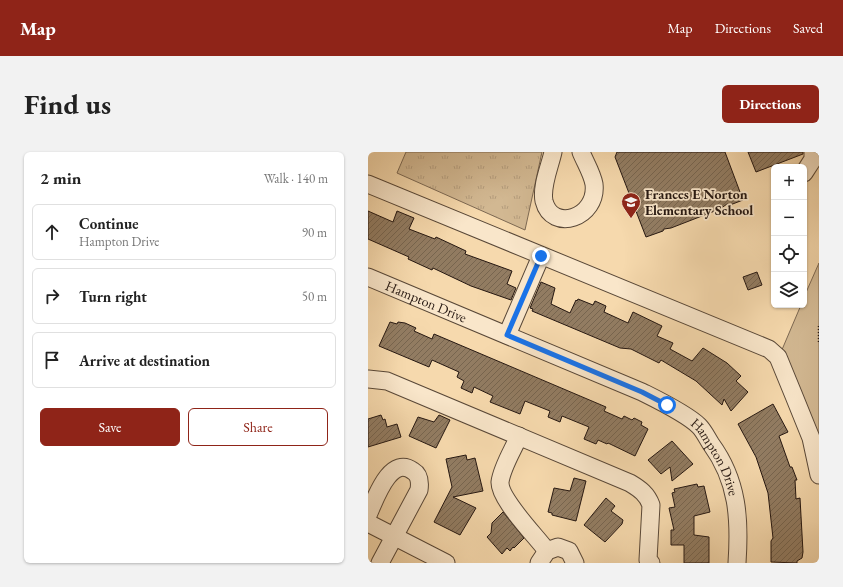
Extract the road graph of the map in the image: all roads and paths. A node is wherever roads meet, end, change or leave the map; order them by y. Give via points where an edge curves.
1 (553, 152) edge
2 (581, 152) edge
3 (813, 152) edge
4 (807, 169) edge
5 (368, 184) edge
6 (541, 256) junction
7 (368, 277) edge
8 (819, 326) edge
9 (507, 335) junction
10 (819, 344) edge
11 (368, 379) edge
12 (519, 436) junction
13 (819, 475) edge
14 (368, 515) edge
15 (368, 523) edge
16 (394, 537) junction
17 (543, 557) edge
18 (380, 563) edge
19 (446, 563) edge
20 (575, 563) edge
21 (651, 563) edge
22 (737, 563) edge

1 - 2 street via 544,200 553,214 569,219 578,217 585,211 593,194 594,183
3 - 4 street via 813,159
5 - 6 street
6 - 9 street
6 - 13 street via 769,349 778,357 811,438
7 - 9 street, Hampton Drive
8 - 10 path
9 - 22 street, Hampton Drive via 642,392 699,426 722,459 736,497 739,533
11 - 12 street via 387,381
12 - 17 street via 502,476 501,490
12 - 21 street via 624,480 642,491 651,505 648,560
14 - 16 street via 391,472 401,467 412,470 419,479 419,490
15 - 16 street
16 - 18 street
16 - 19 street
17 - 20 street via 552,548 564,548

